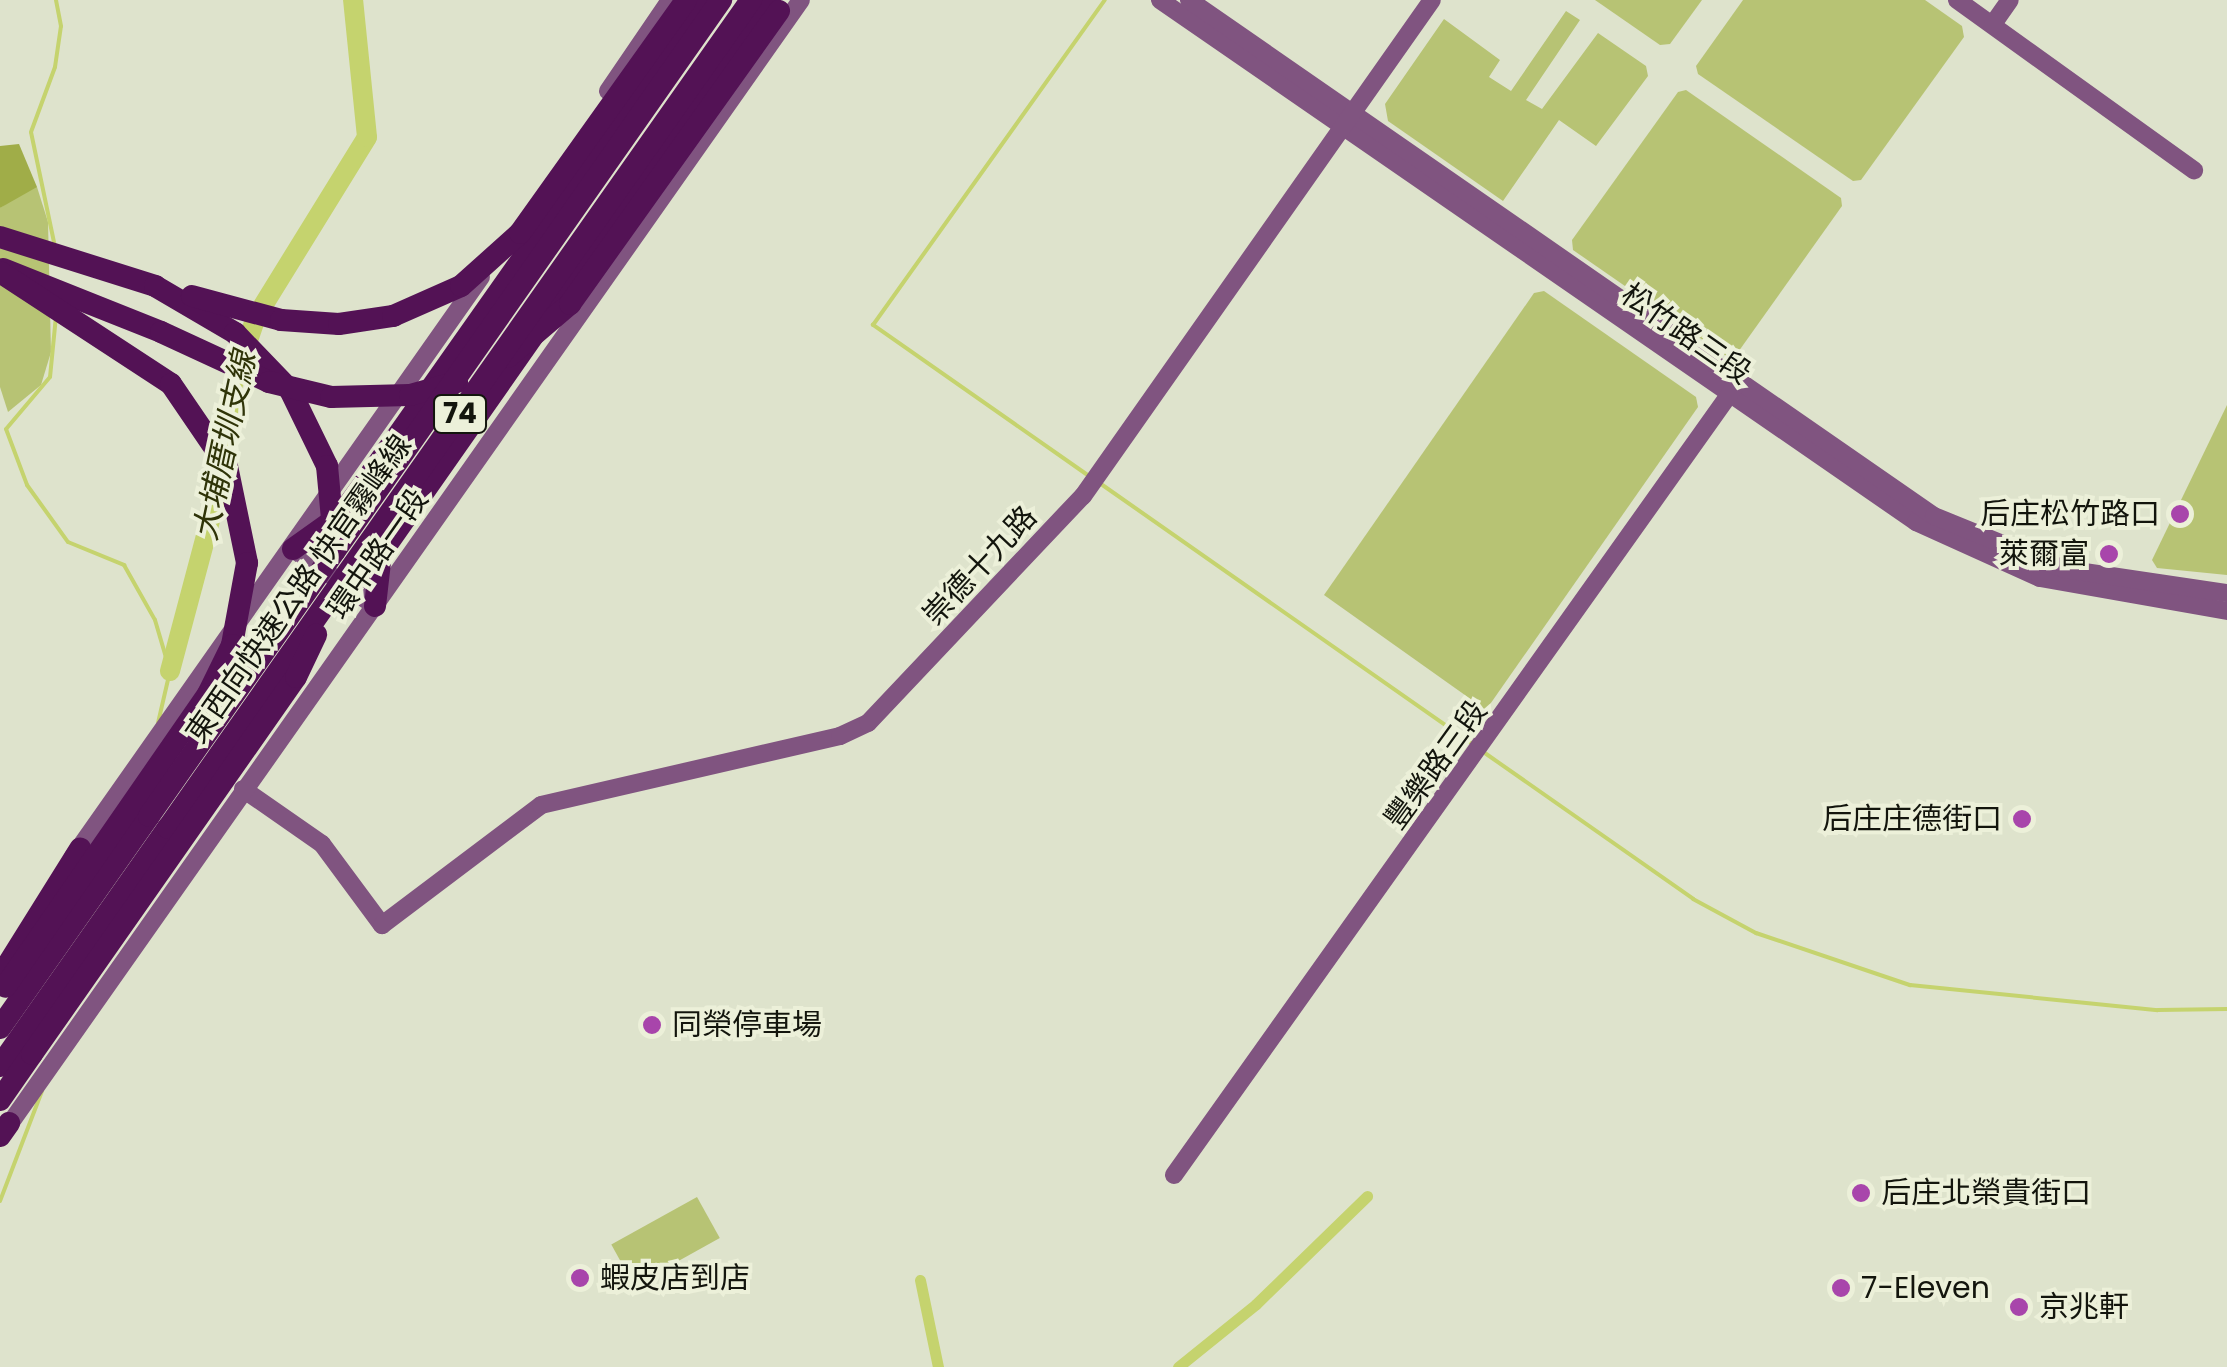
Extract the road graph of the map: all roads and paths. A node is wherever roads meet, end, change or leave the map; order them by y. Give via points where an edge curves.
1 (670, 0) edge
2 (686, 0) edge
3 (705, 0) edge
4 (721, 0) edge
5 (752, 0) edge
6 (768, 0) edge
7 (787, 0) edge
8 (801, 0) edge
9 (1160, 0) edge
10 (1189, 0) edge
11 (1432, 0) edge
12 (1957, 0) edge
13 (2010, 0) edge
14 (1993, 24) junction
15 (1347, 120) junction
16 (2194, 170) dead end
17 (0, 237) edge
18 (0, 270) edge
19 (155, 286) junction
20 (1732, 390) junction
21 (293, 549) junction
22 (2227, 594) edge
23 (375, 606) junction
24 (2227, 611) edge
25 (244, 790) junction
26 (158, 822) junction
27 (80, 849) junction
28 (0, 955) edge
29 (2, 986) edge
30 (0, 1028) edge
31 (0, 1066) edge
32 (0, 1100) edge
33 (3, 1133) edge
34 (1174, 1175) dead end

1 - 21 street
2 - 19 highway, bridge via 520,232 460,286 393,316 313,325
3 - 21 highway, 74 via 342,514
4 - 26 highway, 東西向快速公路 快官霧峰線 / 74, bridge
5 - 26 highway, 東西向快速公路 快官霧峰線 / 74, bridge
6 - 23 highway, 74 via 381,553
7 - 18 highway, bridge via 570,304 510,356 466,379 366,399 294,389 69,290
8 - 23 street, 環中路一段
9 - 15 street, 松竹路三段
10 - 15 street, 松竹路三段
11 - 15 street, 崇德十九路
12 - 14 street
13 - 14 street
14 - 16 street
15 - 20 street, 松竹路三段
15 - 25 street, 崇德十九路 via 1083,496 868,723 840,736 542,805 382,924 322,844
17 - 19 highway
18 - 29 highway, bridge via 172,384 227,466 247,563 232,645 208,694
19 - 32 highway, bridge via 235,333 275,370 299,405 324,456 335,504 332,585 296,677
20 - 22 street, 松竹路三段 via 1906,500 2004,548 2085,573
20 - 24 street, 松竹路三段 via 1892,508 1966,548 2069,586
20 - 34 street, 豐樂路三段
21 - 23 street
21 - 27 street
23 - 25 street, 環中路一段
25 - 33 street, 環中路一段
26 - 30 highway, 東西向快速公路 快官霧峰線 / 74
26 - 31 highway, 東西向快速公路 快官霧峰線 / 74
27 - 28 street
27 - 29 highway

